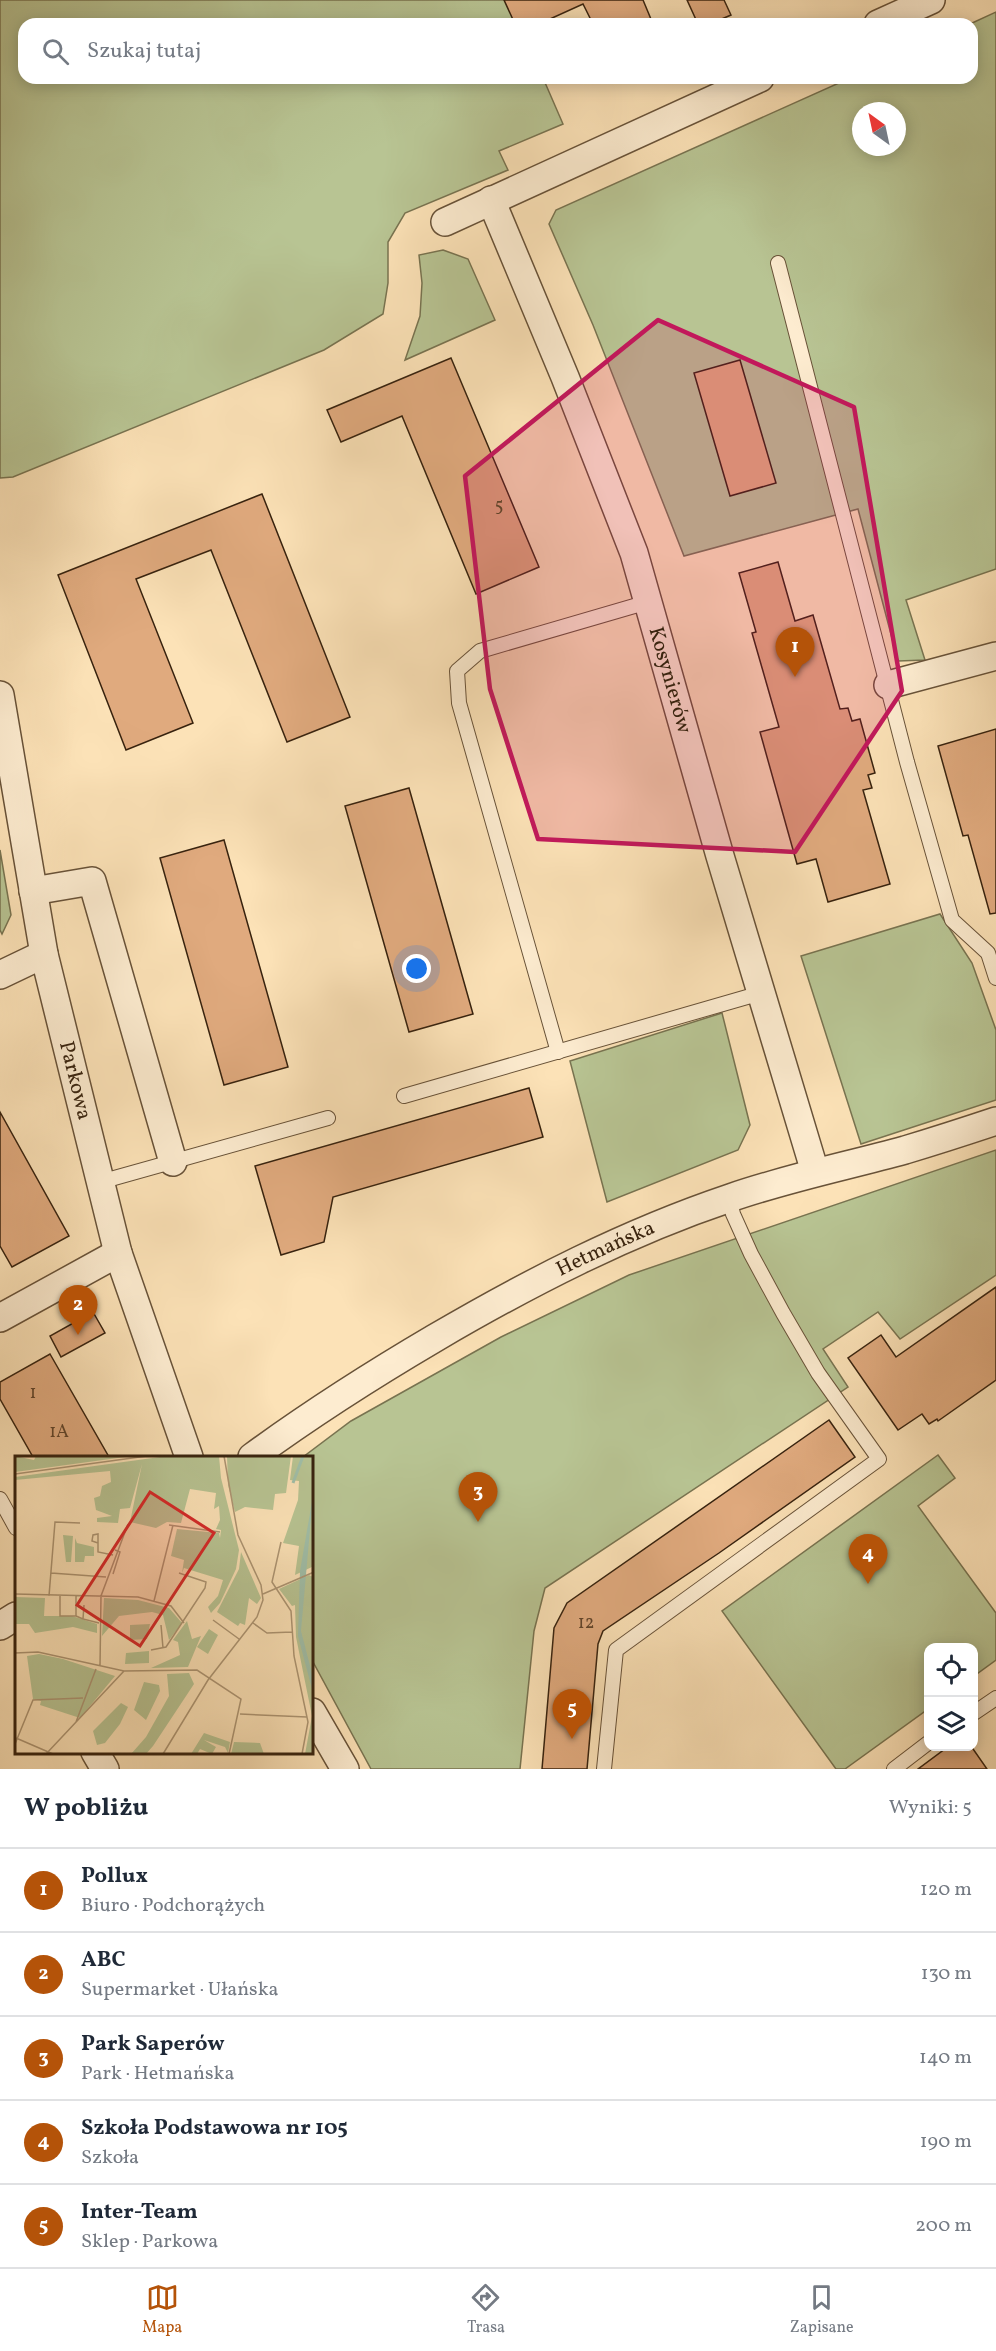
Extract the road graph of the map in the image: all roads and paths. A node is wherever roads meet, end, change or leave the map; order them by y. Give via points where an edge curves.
1 (931, 0) edge
2 (891, 18) edge
3 (747, 84) edge
4 (491, 200) junction
5 (445, 222) dead end
6 (778, 263) dead end
7 (648, 602) junction
8 (996, 656) edge
9 (888, 685) junction
10 (0, 694) edge
11 (33, 891) junction
12 (44, 954) junction
13 (0, 975) edge
14 (996, 978) edge
15 (761, 993) junction
16 (558, 1052) junction
17 (404, 1096) dead end
18 (328, 1118) dead end
19 (996, 1121) edge
20 (174, 1162) junction
21 (815, 1172) junction
22 (100, 1182) junction
23 (729, 1198) junction
24 (118, 1253) junction
25 (0, 1318) edge
26 (189, 1456) edge
27 (253, 1456) edge
28 (0, 1499) edge
29 (15, 1525) edge
30 (15, 1617) edge
31 (0, 1626) edge
32 (996, 1698) edge
33 (978, 1710) edge
34 (314, 1716) edge
35 (924, 1746) edge
36 (95, 1754) edge
37 (105, 1769) edge
38 (345, 1769) edge
39 (604, 1769) edge
40 (894, 1769) edge

1 - 2 street
3 - 4 street
4 - 5 street
4 - 7 street, Kosynierów via 634,553
6 - 9 lane
7 - 15 street, Kosynierów
7 - 16 lane via 480,651 457,671 459,703
8 - 9 street
9 - 14 lane via 952,920 988,953
10 - 11 street, Parkowa
11 - 12 street, Parkowa
11 - 20 street via 92,881
12 - 13 street
12 - 22 street, Parkowa
15 - 16 lane
15 - 21 street, Kosynierów
16 - 17 lane
18 - 20 lane
19 - 21 street, Hetmańska via 905,1150
20 - 22 lane
21 - 23 street, Hetmańska
22 - 24 street, Parkowa
23 - 27 street, Hetmańska via 616,1242 513,1293 345,1392
23 - 39 lane via 751,1254 783,1314 818,1373 879,1458 616,1650
24 - 25 street
24 - 26 street, Parkowa
28 - 29 lane
30 - 31 street
32 - 33 lane
34 - 38 street
35 - 40 lane
36 - 37 street

